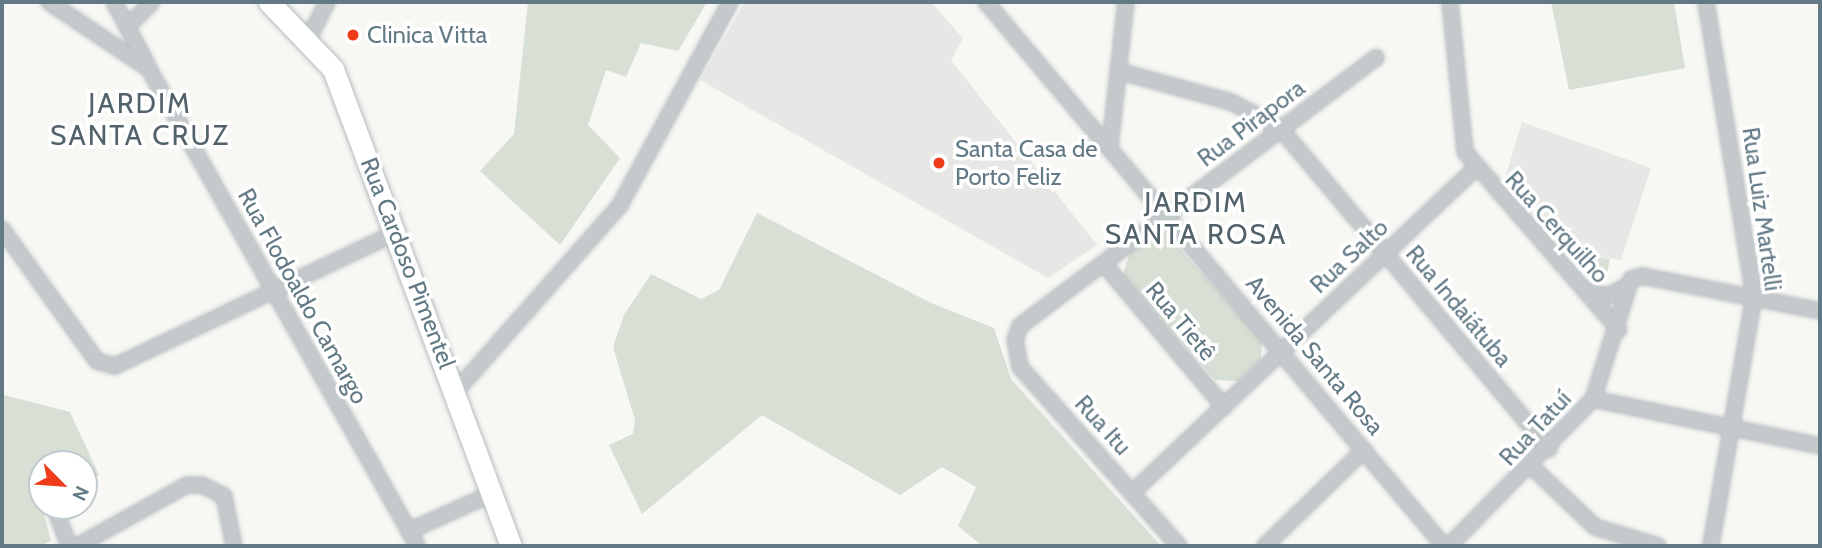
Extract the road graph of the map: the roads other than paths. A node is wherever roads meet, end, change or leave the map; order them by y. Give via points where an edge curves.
1 (49, 2) edge
2 (114, 2) edge
3 (152, 2) edge
4 (269, 2) edge
5 (327, 2) edge
6 (730, 2) edge
7 (986, 2) edge
8 (1126, 2) edge
9 (1450, 2) edge
10 (1706, 2) edge
11 (127, 27) junction
12 (307, 42) junction
13 (1376, 58) dead end
14 (149, 69) junction
15 (1118, 71) junction
16 (1280, 128) junction
17 (1110, 146) junction
18 (1474, 169) junction
19 (1169, 214) junction
20 (2, 229) edge
21 (395, 233) junction
22 (1386, 253) junction
23 (1104, 264) junction
24 (1629, 283) junction
25 (273, 290) junction
26 (1583, 290) junction
27 (1754, 296) junction
28 (1820, 311) edge
29 (1020, 326) joint
30 (1619, 330) junction
31 (1282, 351) junction
32 (458, 389) junction
33 (1593, 399) junction
34 (1224, 407) junction
35 (1733, 427) junction
36 (1820, 446) edge
37 (1549, 449) junction
38 (1364, 450) junction
39 (1531, 466) junction
40 (1133, 492) junction
41 (493, 493) junction
42 (59, 520) edge
43 (410, 531) junction
44 (417, 545) edge
45 (69, 546) edge
46 (78, 546) edge
47 (234, 546) edge
48 (511, 546) edge
49 (1180, 546) edge
50 (1265, 546) edge
51 (1447, 546) edge
52 (1658, 546) edge
53 (1711, 546) edge

1 - 14 street, Rua Flodoaldo Camargo
2 - 11 street, Rua Flodoaldo Camargo
3 - 11 street
4 - 12 street, Rua Cardoso Pimentel
5 - 12 street
6 - 32 street via 620,205
7 - 17 street, Avenida Santa Rosa
8 - 15 street
9 - 18 street, Rua Cerquilho via 1465,152
10 - 27 street, Rua Luiz Martelli
11 - 14 street, Rua Flodoaldo Camargo
12 - 21 street, Rua Cardoso Pimentel via 333,69
13 - 16 street, Rua Pirapora
14 - 25 street, Rua Flodoaldo Camargo
15 - 16 street via 1231,102
15 - 17 street
16 - 19 street, Rua Pirapora
16 - 22 street, Rua Indaiátuba
17 - 19 street, Avenida Santa Rosa
18 - 22 street, Rua Salto
18 - 26 street, Rua Cerquilho
19 - 23 street, Rua Pirapora
19 - 31 street, Avenida Santa Rosa
20 - 25 street via 97,360 115,366
21 - 25 street
21 - 32 street, Rua Cardoso Pimentel
22 - 31 street, Rua Salto
22 - 37 street, Rua Indaiátuba
23 - 29 street, Rua Pirapora
23 - 34 street, Rua Tietê
24 - 26 street via 1608,296
24 - 27 street
24 - 30 street, Rua Tatuí
25 - 43 street, Rua Flodoaldo Camargo
26 - 30 street, Rua Cerquilho
27 - 28 street
27 - 35 street, Rua Luiz Martelli
29 - 40 street, Rua Itu via 1015,340 1020,367
30 - 33 street, Rua Tatuí
31 - 34 street, Rua Salto
31 - 38 street, Avenida Santa Rosa
32 - 41 street, Rua Cardoso Pimentel
33 - 35 street
33 - 37 street, Rua Tatuí
34 - 40 street, Rua Salto
35 - 36 street
35 - 53 street, Rua Luiz Martelli
37 - 39 street, Rua Tatuí
38 - 50 street
38 - 51 street, Avenida Santa Rosa
39 - 51 street, Rua Tatuí
39 - 52 street via 1595,527
40 - 49 street, Rua Itu
41 - 43 street
41 - 48 street, Rua Cardoso Pimentel
42 - 45 street
43 - 44 street, Rua Flodoaldo Camargo
46 - 47 street via 187,485 214,489 229,509

